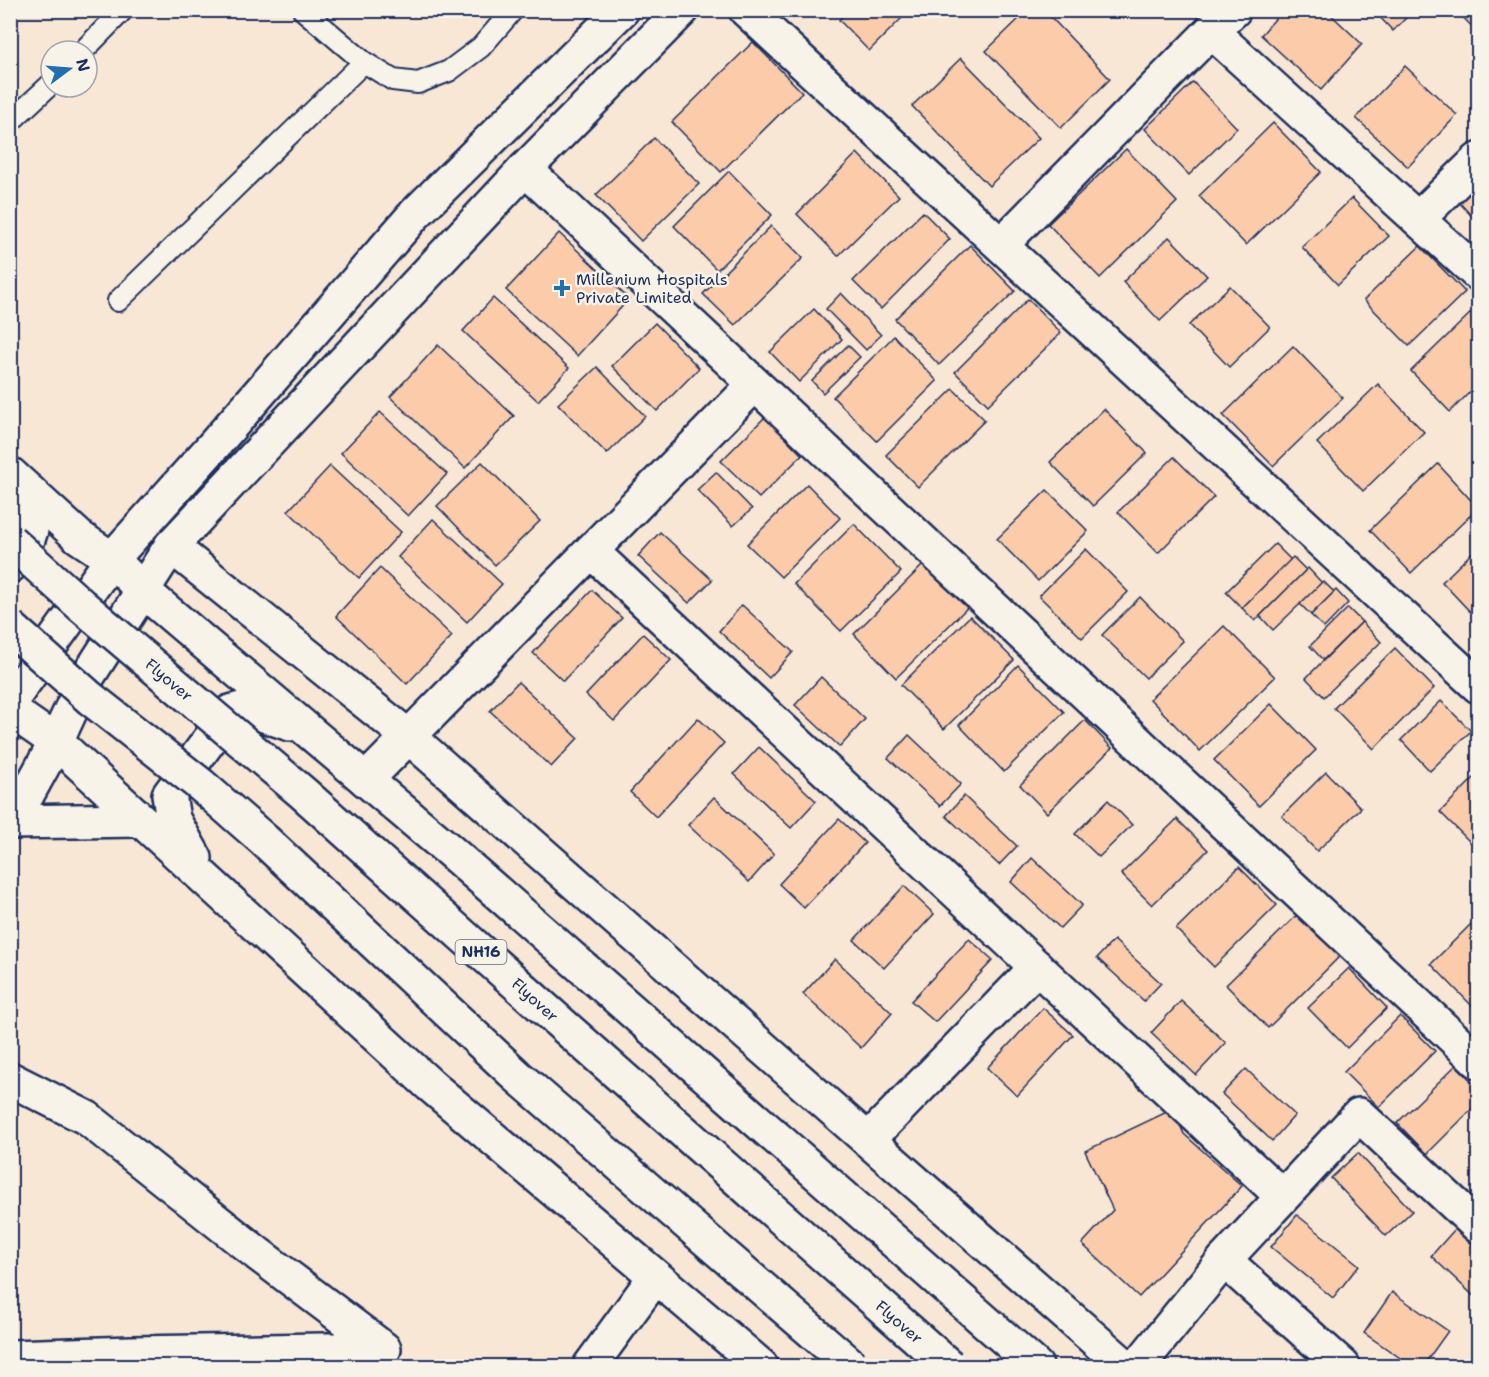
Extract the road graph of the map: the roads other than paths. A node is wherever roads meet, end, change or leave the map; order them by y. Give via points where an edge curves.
1 (123, 10) edge
2 (303, 10) edge
3 (513, 10) edge
4 (622, 10) edge
5 (682, 10) edge
6 (747, 10) edge
7 (1222, 21) edge
8 (95, 39) edge
9 (364, 62) junction
10 (39, 95) edge
11 (10, 122) edge
12 (1479, 160) edge
13 (525, 170) junction
14 (1418, 219) junction
15 (1001, 245) junction
16 (1479, 274) edge
17 (118, 301) dead end
18 (754, 385) junction
19 (20, 483) edge
20 (10, 541) edge
21 (171, 546) junction
22 (591, 550) junction
23 (112, 559) junction
24 (10, 566) edge
25 (142, 590) junction
26 (10, 627) edge
27 (1479, 686) edge
28 (10, 702) edge
29 (10, 710) edge
30 (309, 731) junction
31 (409, 736) junction
32 (56, 742) junction
33 (366, 780) junction
34 (10, 820) edge
35 (140, 820) junction
36 (209, 883) junction
37 (1037, 967) junction
38 (1479, 1061) edge
39 (10, 1079) edge
40 (868, 1140) junction
41 (1282, 1196) junction
42 (1479, 1226) edge
43 (1224, 1260) junction
44 (655, 1277) junction
45 (10, 1357) edge
46 (590, 1366) edge
47 (761, 1366) edge
48 (852, 1366) edge
49 (949, 1366) edge
50 (1036, 1366) edge
51 (1125, 1366) edge
52 (1138, 1366) edge
53 (1343, 1366) edge

1 - 8 lane
2 - 9 lane
3 - 9 lane via 481,47 449,71 418,83 393,80
4 - 23 main road via 415,214
5 - 13 main road
6 - 15 main road
7 - 14 main road
7 - 15 main road
9 - 17 lane
10 - 11 lane
12 - 14 main road
13 - 18 main road
13 - 21 main road
14 - 16 main road
15 - 27 main road
18 - 22 main road
18 - 38 main road
19 - 23 main road via 79,537
19 - 24 main road via 32,530
20 - 49 main road, Flyover / NH16, bridge via 303,793
21 - 25 main road
21 - 31 main road
22 - 31 main road
22 - 37 main road
23 - 25 main road
23 - 28 main road
25 - 30 main road
25 - 32 main road via 83,684
26 - 48 main road, bridge via 90,698 201,785 517,1076
29 - 32 main road
30 - 33 main road
30 - 36 main road via 244,708 230,712 169,795 173,819
31 - 33 main road
31 - 40 main road
32 - 34 main road
32 - 35 main road
33 - 50 main road
34 - 35 main road
35 - 36 main road
36 - 44 main road via 430,1085
37 - 40 main road
37 - 41 main road
39 - 45 main road via 87,1118 384,1348
40 - 51 main road
41 - 42 main road via 1359,1115
41 - 43 main road
43 - 52 main road
43 - 53 main road
44 - 46 main road
44 - 47 main road

